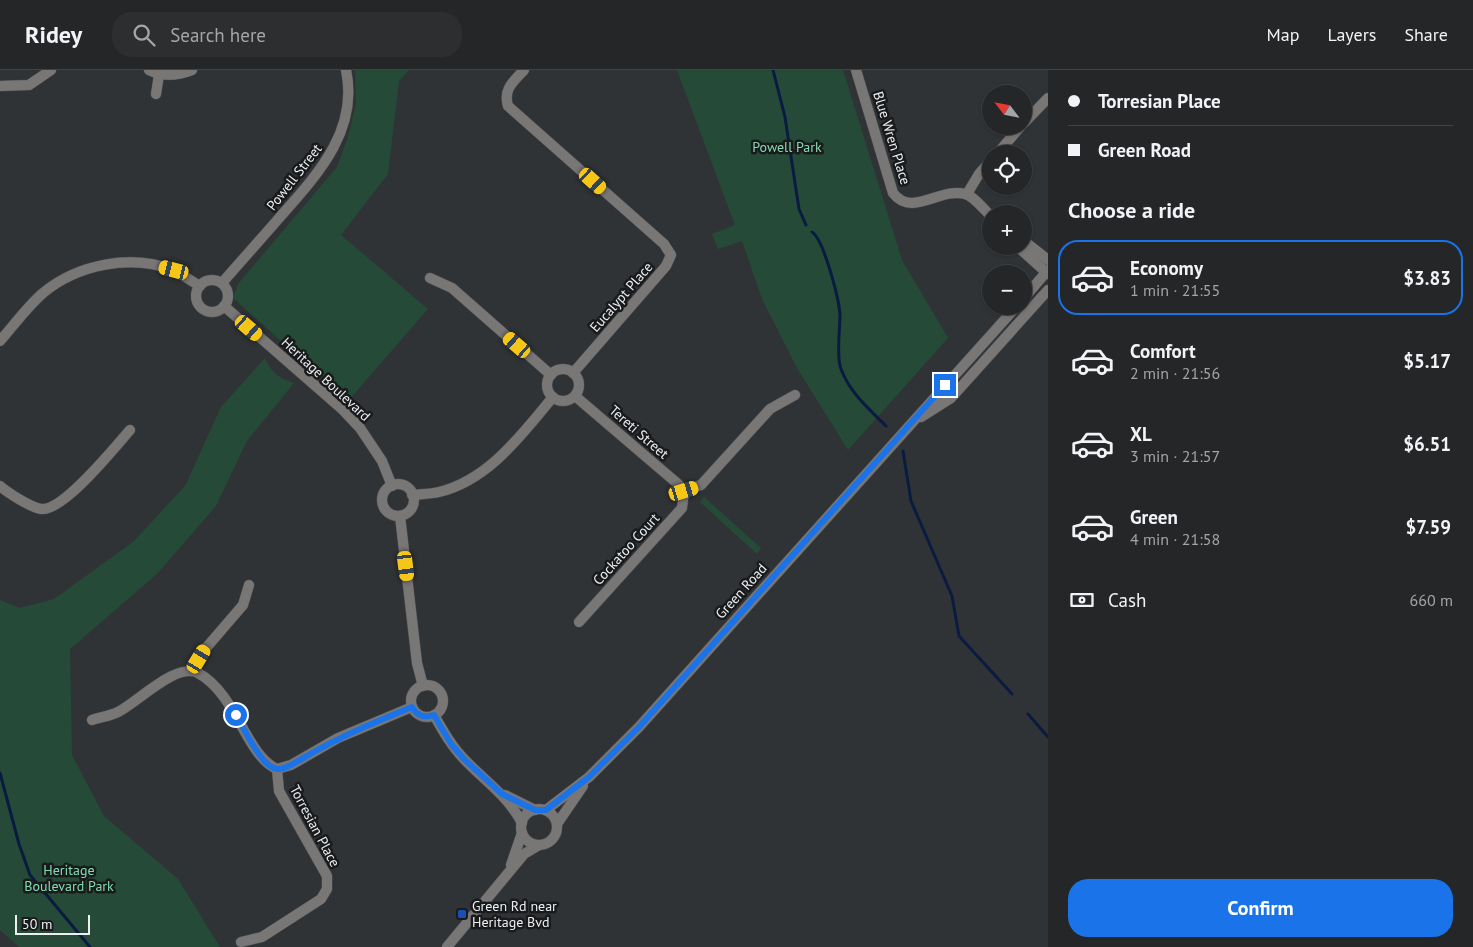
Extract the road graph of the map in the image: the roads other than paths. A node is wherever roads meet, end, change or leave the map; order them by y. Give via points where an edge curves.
1 (51, 70) edge
2 (149, 70) edge
3 (192, 70) edge
4 (346, 70) edge
5 (524, 70) edge
6 (856, 70) edge
7 (159, 75) junction
8 (0, 86) edge
9 (156, 94) dead end
10 (1048, 98) edge
11 (1032, 115) edge
12 (1013, 135) edge
13 (1005, 145) edge
14 (982, 170) edge
15 (967, 194) junction
16 (982, 208) edge
17 (1032, 247) edge
18 (1027, 255) edge
19 (1048, 260) edge
20 (1047, 272) edge
21 (430, 278) dead end
22 (222, 283) junction
23 (200, 286) junction
24 (1032, 289) edge
25 (1048, 290) edge
26 (1048, 303) edge
27 (1036, 304) junction
28 (224, 306) junction
29 (1009, 315) edge
30 (0, 341) edge
31 (573, 373) junction
32 (551, 375) junction
33 (795, 395) dead end
34 (575, 396) junction
35 (553, 397) junction
36 (912, 423) junction
37 (130, 430) dead end
38 (0, 486) edge
39 (392, 486) junction
40 (684, 491) junction
41 (412, 494) junction
42 (400, 516) junction
43 (249, 585) dead end
44 (579, 622) dead end
45 (192, 671) junction
46 (422, 686) junction
47 (412, 707) junction
48 (434, 715) junction
49 (92, 720) dead end
50 (277, 769) junction
51 (589, 777) junction
52 (502, 794) junction
53 (535, 810) junction
54 (546, 810) junction
55 (557, 824) junction
56 (522, 828) junction
57 (540, 845) junction
58 (505, 879) junction
59 (241, 942) dead end
60 (447, 947) edge

1 - 8 street via 29,85
2 - 7 street
3 - 7 street
4 - 22 street, Powell Street via 344,123 326,164
5 - 31 street, Eucalypt Place via 508,88 505,96 508,106 664,244 671,255 666,266
6 - 15 street, Blue Wren Place via 893,193 899,201 910,205 955,192
7 - 9 street
10 - 11 street
12 - 13 street
14 - 15 street
15 - 16 street
17 - 19 street
18 - 20 street
20 - 24 street
21 - 32 street via 452,288
22 - 23 street via 213,280
22 - 28 street via 227,292
23 - 28 street via 196,296 200,306 209,311 220,310
23 - 30 street via 174,270 148,264 100,265 78,271 43,293
25 - 27 street, Green Road
26 - 27 street
27 - 36 street, Green Road via 951,398
28 - 39 street, Heritage Boulevard via 360,428 382,460
29 - 36 street, Green Road
31 - 32 street via 564,370
31 - 34 street via 579,386
32 - 35 street via 548,385
33 - 40 street via 770,409 701,485
34 - 35 street via 566,401
34 - 40 street, Tereti Street
35 - 41 street via 489,467 440,492
36 - 51 street, Green Road via 639,727
37 - 38 street via 96,471 51,508 40,509
39 - 41 street via 401,485
39 - 42 street via 384,492 382,503 387,512
40 - 44 street, Cockatoo Court via 682,508
41 - 42 street via 411,509
42 - 46 street
43 - 45 street via 243,605 206,648
45 - 49 street via 176,673 118,712
45 - 50 street via 228,700 261,758
46 - 47 street via 412,696
46 - 48 street via 436,689 442,697 441,707
47 - 48 street via 424,717
47 - 50 street via 338,738 291,765
48 - 52 street via 451,744
50 - 59 street, Torresian Place via 280,790 327,876 327,889 321,899 262,937
51 - 54 street, Green Road
51 - 55 street, Green Road
52 - 53 street
52 - 56 street via 515,809
53 - 54 street
53 - 56 street via 526,814
54 - 55 street
55 - 57 street via 551,841
56 - 57 street via 529,842
56 - 58 street via 518,849
57 - 58 street via 524,854
58 - 60 street

